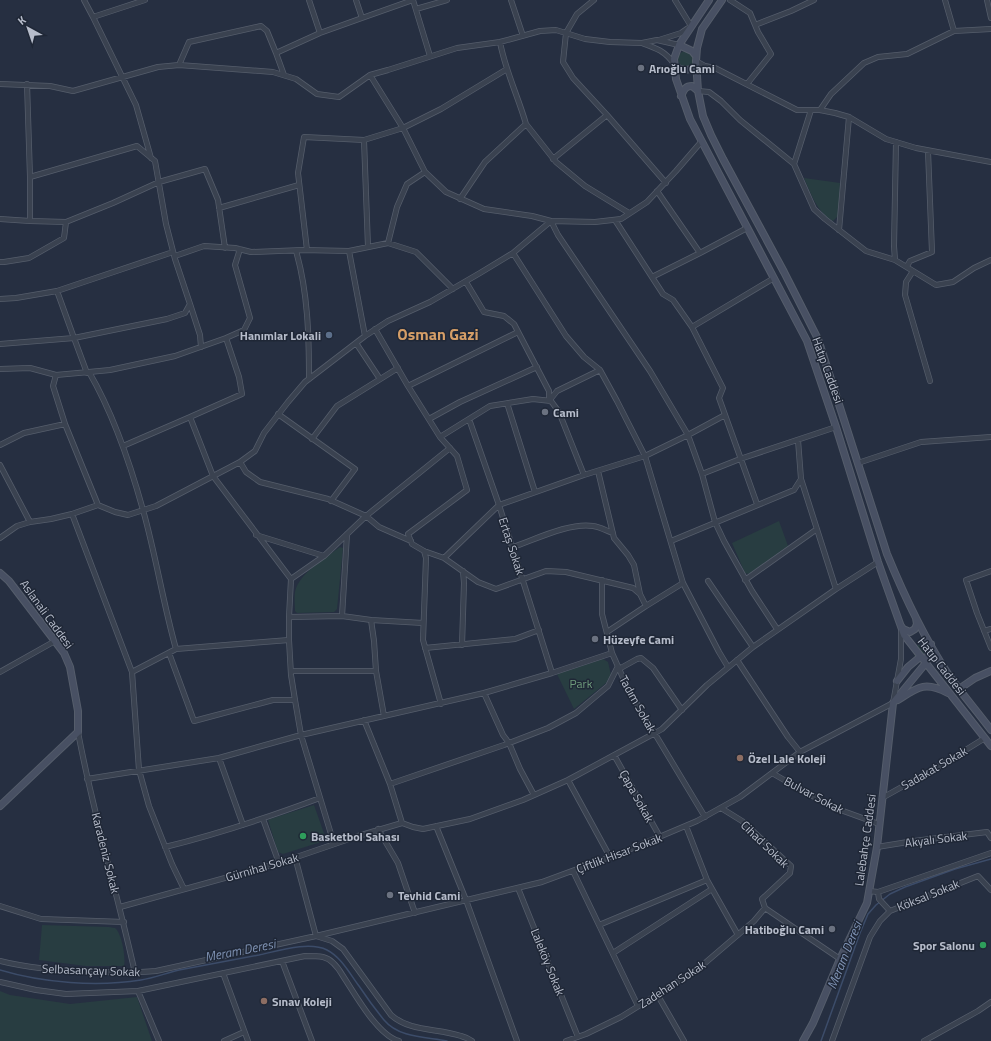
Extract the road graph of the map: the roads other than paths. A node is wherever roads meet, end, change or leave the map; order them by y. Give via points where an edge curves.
1 (84, 0) edge
2 (145, 0) edge
3 (309, 0) edge
4 (356, 0) edge
5 (413, 0) edge
6 (447, 0) edge
7 (511, 0) edge
8 (594, 0) edge
9 (675, 0) edge
10 (709, 0) edge
11 (722, 0) edge
12 (730, 0) edge
13 (814, 0) edge
14 (944, 0) edge
15 (986, 0) edge
16 (416, 10) junction
17 (93, 17) junction
18 (362, 18) junction
19 (991, 18) edge
20 (755, 25) junction
21 (691, 26) junction
22 (991, 29) edge
23 (954, 31) junction
24 (566, 33) junction
25 (320, 34) junction
26 (523, 36) junction
27 (657, 40) junction
28 (500, 42) junction
29 (642, 44) junction
30 (679, 45) junction
31 (276, 53) junction
32 (430, 56) junction
33 (696, 61) junction
34 (179, 65) junction
35 (675, 66) junction
36 (507, 69) junction
37 (370, 74) junction
38 (284, 75) junction
39 (122, 77) junction
40 (0, 84) edge
41 (27, 84) junction
42 (747, 84) junction
43 (698, 91) junction
44 (681, 96) junction
45 (811, 110) junction
46 (820, 110) junction
47 (607, 115) junction
48 (849, 117) junction
49 (526, 124) junction
50 (403, 128) junction
51 (364, 140) junction
52 (701, 142) junction
53 (896, 142) junction
54 (928, 151) junction
55 (152, 158) junction
56 (554, 159) junction
57 (991, 162) edge
58 (794, 164) junction
59 (425, 172) junction
60 (30, 177) junction
61 (159, 182) junction
62 (666, 183) junction
63 (299, 185) junction
64 (658, 191) junction
65 (460, 199) junction
66 (219, 208) junction
67 (630, 213) junction
68 (0, 219) edge
69 (615, 220) junction
70 (30, 221) junction
71 (551, 221) junction
72 (66, 222) junction
73 (746, 228) junction
74 (839, 230) junction
75 (388, 243) junction
76 (368, 247) junction
77 (225, 248) junction
78 (240, 249) junction
79 (307, 250) junction
80 (296, 251) junction
81 (349, 251) junction
82 (513, 253) junction
83 (700, 253) junction
84 (174, 254) junction
85 (895, 260) junction
86 (991, 260) edge
87 (0, 262) edge
88 (907, 266) junction
89 (913, 271) junction
90 (652, 277) junction
91 (774, 278) junction
92 (466, 282) junction
93 (453, 289) junction
94 (57, 291) junction
95 (0, 299) edge
96 (190, 304) junction
97 (692, 327) junction
98 (375, 329) junction
99 (518, 332) junction
100 (365, 336) junction
101 (74, 338) junction
102 (226, 338) junction
103 (356, 343) junction
104 (0, 344) edge
105 (201, 347) junction
106 (537, 367) junction
107 (398, 368) junction
108 (0, 369) edge
109 (600, 370) junction
110 (88, 372) junction
111 (56, 375) junction
112 (309, 379) junction
113 (380, 379) junction
114 (930, 381) dead end
115 (408, 386) junction
116 (549, 401) junction
117 (507, 403) junction
118 (278, 414) junction
119 (725, 415) junction
120 (190, 417) junction
121 (429, 419) junction
122 (469, 419) junction
123 (65, 424) junction
124 (836, 427) junction
125 (688, 435) junction
126 (440, 437) junction
127 (991, 438) edge
128 (312, 439) junction
129 (798, 440) junction
130 (0, 445) edge
131 (123, 446) junction
132 (450, 448) junction
133 (645, 456) junction
134 (740, 459) junction
135 (240, 462) junction
136 (858, 463) junction
137 (0, 465) edge
138 (598, 471) junction
139 (702, 474) junction
140 (584, 475) junction
141 (212, 476) junction
142 (801, 479) junction
143 (535, 492) junction
144 (331, 501) junction
145 (757, 504) junction
146 (98, 505) junction
147 (499, 505) junction
148 (144, 510) junction
149 (72, 514) junction
150 (366, 516) junction
151 (30, 522) junction
152 (715, 522) junction
153 (817, 529) junction
154 (613, 533) junction
155 (347, 534) junction
156 (256, 535) junction
157 (0, 538) edge
158 (411, 541) junction
159 (671, 541) junction
160 (513, 547) junction
161 (424, 551) junction
162 (324, 556) junction
163 (444, 558) junction
164 (878, 562) junction
165 (463, 571) junction
166 (991, 571) edge
167 (0, 573) edge
168 (291, 580) junction
169 (523, 580) junction
170 (602, 580) junction
171 (746, 580) junction
172 (708, 581) dead end
173 (683, 583) junction
174 (836, 589) junction
175 (640, 594) junction
176 (646, 606) junction
177 (342, 616) junction
178 (916, 616) junction
179 (290, 617) junction
180 (371, 620) junction
181 (423, 623) junction
182 (899, 623) junction
183 (777, 629) junction
184 (901, 629) junction
185 (991, 629) edge
186 (539, 630) junction
187 (984, 631) junction
188 (607, 632) junction
189 (289, 640) junction
190 (55, 641) junction
191 (930, 644) junction
192 (462, 645) junction
193 (753, 647) junction
194 (425, 648) junction
195 (991, 648) edge
196 (176, 649) junction
197 (169, 652) junction
198 (612, 653) junction
199 (920, 657) junction
200 (737, 660) junction
201 (925, 664) junction
202 (728, 666) junction
203 (618, 668) junction
204 (291, 671) junction
205 (376, 671) junction
206 (991, 671) edge
207 (0, 672) edge
208 (132, 672) junction
209 (552, 673) junction
210 (898, 681) junction
211 (959, 689) junction
212 (484, 693) junction
213 (949, 694) junction
214 (294, 700) junction
215 (893, 703) junction
216 (441, 704) junction
217 (682, 710) junction
218 (384, 716) junction
219 (364, 720) junction
220 (991, 730) edge
221 (78, 732) junction
222 (655, 734) junction
223 (301, 735) junction
224 (985, 738) junction
225 (509, 743) junction
226 (991, 746) edge
227 (800, 752) junction
228 (614, 755) junction
229 (219, 758) junction
230 (140, 770) junction
231 (772, 773) junction
232 (87, 779) junction
233 (568, 780) junction
234 (390, 784) junction
235 (534, 795) junction
236 (320, 798) junction
237 (882, 798) junction
238 (0, 806) edge
239 (721, 808) junction
240 (705, 817) junction
241 (263, 818) junction
242 (402, 822) junction
243 (879, 824) junction
244 (243, 825) junction
245 (436, 826) junction
246 (686, 826) junction
247 (378, 829) junction
248 (660, 837) junction
249 (991, 838) edge
250 (334, 844) junction
251 (166, 847) junction
252 (877, 847) junction
253 (991, 852) edge
254 (295, 857) junction
255 (610, 857) junction
256 (279, 863) junction
257 (573, 871) junction
258 (707, 880) junction
259 (518, 888) junction
260 (712, 888) junction
261 (184, 889) junction
262 (991, 890) edge
263 (869, 891) junction
264 (878, 892) junction
265 (466, 900) junction
266 (0, 906) edge
267 (120, 907) junction
268 (765, 908) junction
269 (888, 909) junction
270 (415, 913) junction
271 (124, 922) junction
272 (599, 925) junction
273 (738, 935) junction
274 (316, 936) junction
275 (612, 953) junction
276 (840, 959) junction
277 (0, 961) edge
278 (282, 961) junction
279 (135, 973) junction
280 (222, 973) junction
281 (0, 982) edge
282 (138, 991) junction
283 (657, 994) junction
284 (991, 1002) edge
285 (638, 1006) junction
286 (244, 1032) junction
287 (578, 1036) junction
288 (159, 1041) edge
289 (224, 1041) edge
290 (248, 1041) edge
291 (312, 1041) edge
292 (399, 1041) edge
293 (472, 1041) edge
294 (517, 1041) edge
295 (566, 1041) edge
296 (684, 1041) edge
297 (803, 1041) edge
298 (832, 1041) edge
299 (924, 1041) edge

1 - 17 street
2 - 17 street
3 - 25 street
4 - 18 street
5 - 16 street
5 - 18 street
6 - 16 street
7 - 26 street
8 - 24 street via 577,14
9 - 21 street
10 - 21 main road, Hatıp Caddesi
11 - 33 main road, Hatıp Caddesi via 702,29
12 - 20 street via 750,13
13 - 20 street
14 - 23 street
15 - 19 street
16 - 32 street
17 - 39 street
18 - 25 street
20 - 42 street via 771,54
21 - 27 street via 681,33
21 - 30 main road, Hatıp Caddesi
22 - 23 street
23 - 46 street via 907,54 878,57 864,63 831,94
24 - 26 street via 556,30 540,31
24 - 29 street via 585,39
24 - 47 street via 563,62
25 - 31 street
26 - 28 street
27 - 29 street
27 - 30 street
28 - 32 street via 457,48
28 - 36 street
29 - 35 street via 668,55
30 - 33 main road via 692,51
30 - 35 main road, Hatıp Caddesi via 674,59
31 - 34 street via 267,31 261,26 189,42
31 - 38 street
32 - 37 street
33 - 35 main road via 686,70
33 - 42 street
33 - 43 main road, Hatıp Caddesi
34 - 38 street
34 - 39 street via 158,67
35 - 44 main road, Hatıp Caddesi
36 - 49 street
36 - 50 street via 441,109
37 - 38 street via 339,97 317,94 296,79
37 - 50 street
39 - 41 street via 73,91
39 - 55 street via 136,105
40 - 41 street
41 - 60 street
42 - 45 street via 797,110
43 - 44 main road via 688,86
43 - 58 street via 709,92 721,101
43 - 136 main road, Hatıp Caddesi via 710,135 818,338
44 - 52 main road, Hatıp Caddesi
45 - 46 street
45 - 58 street
46 - 48 street
47 - 56 street
47 - 62 street
48 - 53 street via 886,139
48 - 74 street
49 - 56 street
49 - 65 street via 485,162
50 - 51 street
50 - 59 street
51 - 63 street via 304,137 298,173
51 - 76 street
52 - 62 street
52 - 73 main road, Hatıp Caddesi
53 - 54 street
53 - 85 street
54 - 57 street
54 - 88 street via 932,252 910,261
55 - 60 street via 137,146
55 - 61 street via 156,161
56 - 67 street via 585,186
58 - 74 street via 814,209
59 - 65 street via 446,192
59 - 75 street via 407,184 397,207
60 - 70 street
61 - 66 street via 205,169
61 - 72 street via 113,204
61 - 84 street
62 - 64 street
63 - 66 street
63 - 79 street
64 - 67 street
64 - 83 street
65 - 71 street via 484,209
66 - 77 street
67 - 69 street
68 - 70 street
69 - 71 street
69 - 90 street
70 - 72 street
71 - 82 street
71 - 125 street via 650,371
72 - 87 street via 64,238 29,258
73 - 83 street
73 - 91 main road, Hatıp Caddesi
74 - 85 street via 866,252
75 - 76 street
75 - 93 street via 416,252
76 - 81 street
77 - 78 street
77 - 84 street via 204,246
78 - 80 street via 251,252
78 - 102 street via 235,265 250,318 244,330
79 - 80 street
79 - 81 street
80 - 112 street via 304,286
81 - 100 street
82 - 92 street
82 - 109 street via 566,336 584,357
83 - 90 street
84 - 94 street
84 - 96 street
85 - 88 street
86 - 89 street via 953,282 936,285
88 - 89 street
89 - 114 street via 906,282 905,295
90 - 97 street via 663,294 673,300
91 - 97 street
91 - 124 main road, Hatıp Caddesi via 807,341
92 - 93 street
92 - 99 street via 484,312 504,316 514,324
93 - 98 street
94 - 95 street
94 - 101 street
96 - 101 street via 184,313 167,319
96 - 105 street via 200,335
97 - 119 street via 723,388 719,398
98 - 100 street
98 - 107 street
99 - 106 street
99 - 115 street
100 - 103 street
101 - 104 street
101 - 110 street
102 - 105 street
102 - 120 street via 242,394
103 - 112 street
103 - 113 street
105 - 110 street via 176,356
106 - 116 street via 549,391
106 - 121 street
107 - 113 street
107 - 115 street
108 - 111 street via 30,368
109 - 116 street via 557,391
109 - 133 street
110 - 111 street
110 - 131 street via 97,386
111 - 123 street via 53,386
112 - 118 street
113 - 128 street via 337,406
115 - 121 street
116 - 117 street via 533,399
116 - 140 street via 552,401 559,412
117 - 122 street via 490,406
117 - 143 street
118 - 128 street
118 - 135 street via 255,451
119 - 125 street
119 - 134 street
120 - 131 street
120 - 141 street
121 - 126 street
122 - 126 street
122 - 147 street, Ertaş Sokak
123 - 130 street via 24,433
123 - 146 street
124 - 129 street
124 - 164 main road, Hatıp Caddesi
125 - 133 street
125 - 139 street
126 - 132 street
127 - 136 street via 921,442
128 - 144 street via 355,469
129 - 134 street
129 - 142 street
131 - 148 street
132 - 150 street
132 - 158 street via 457,456 467,490 408,534
133 - 138 street
133 - 159 street
134 - 139 street
134 - 145 street
135 - 141 street
135 - 144 street via 246,472 260,482
136 - 178 main road, Hatıp Caddesi via 887,554
137 - 151 street
138 - 140 street
138 - 154 street
139 - 152 street
140 - 143 street
141 - 148 street
141 - 156 street
142 - 145 street via 794,490
142 - 153 street
143 - 147 street
144 - 150 street
145 - 152 street
146 - 148 street via 128,515
146 - 149 street
147 - 160 street, Ertaş Sokak
147 - 163 street
148 - 196 street
149 - 151 street
149 - 208 street
150 - 155 street
150 - 158 street via 379,527
151 - 157 street via 17,526
152 - 159 street
152 - 171 street
153 - 171 street
153 - 174 street
154 - 160 street via 592,526 563,528
154 - 175 street via 634,565
155 - 162 street
155 - 177 street
156 - 162 street
156 - 168 street
158 - 161 street
159 - 173 street
160 - 169 street, Ertaş Sokak
161 - 163 street
161 - 181 street via 426,558
162 - 168 street
163 - 165 street
164 - 174 street
164 - 182 main road, Hatıp Caddesi
165 - 169 street via 478,582 496,589
165 - 192 street
166 - 187 street via 966,580
167 - 190 main road, Aslanali Caddesi
168 - 179 street
169 - 170 street via 546,571 566,572
169 - 186 street, Ertaş Sokak
170 - 175 street via 633,588
170 - 188 street, Tadım Sokak via 602,614
171 - 183 street
172 - 193 street
173 - 176 street
173 - 202 street via 718,652
174 - 183 street
175 - 176 street
176 - 188 street
177 - 179 street
177 - 180 street
178 - 182 main road via 917,624 910,632 903,629
178 - 191 main road, Hatıp Caddesi
179 - 189 street
180 - 181 street
180 - 205 street
181 - 194 street via 422,640
182 - 184 main road, Hatıp Caddesi
183 - 193 street
184 - 199 main road, Hatıp Caddesi
184 - 210 street
185 - 187 street
186 - 192 street via 515,639
186 - 209 street, Ertaş Sokak
187 - 195 street
188 - 198 street, Tadım Sokak
189 - 196 street
189 - 204 street
190 - 207 street
190 - 221 main road, Aslanali Caddesi via 70,667 78,711
191 - 201 main road
191 - 211 main road, Hatıp Caddesi
192 - 194 street
193 - 200 street
194 - 216 street
196 - 197 street
197 - 208 street
197 - 214 street via 194,721 273,700
198 - 203 street, Tadım Sokak
198 - 209 street
199 - 201 main road, Hatıp Caddesi
199 - 210 main road via 908,667
200 - 202 street
200 - 227 street
201 - 213 main road, Hatıp Caddesi
201 - 215 main road
202 - 217 street
203 - 217 street via 641,658 653,668
203 - 222 street, Tadım Sokak
203 - 225 street via 608,686 576,713 548,728
204 - 205 street
204 - 214 street
205 - 218 street
206 - 211 main road
208 - 230 street
209 - 212 street
210 - 215 street
211 - 220 main road, Hatıp Caddesi
212 - 216 street
212 - 225 street
213 - 215 main road via 936,687 926,686
213 - 224 main road, Hatıp Caddesi
214 - 223 street
215 - 227 street, Çiftlik Hisar Sokak
215 - 237 main road, Lalebahçe Caddesi
216 - 218 street
217 - 222 street
218 - 219 street
219 - 223 street
219 - 234 street
221 - 232 street, Karadeniz Sokak
221 - 238 main road
222 - 228 street
222 - 240 street, Tadım Sokak
223 - 229 street
223 - 236 street
224 - 226 main road, Hatıp Caddesi
224 - 237 street, Sadakat Sokak
225 - 234 street
225 - 235 street
227 - 231 street, Çiftlik Hisar Sokak
228 - 233 street
228 - 248 street, Çapa Sokak
229 - 230 street
229 - 244 street
230 - 232 street
230 - 251 street via 149,806
231 - 239 street, Çiftlik Hisar Sokak
231 - 243 street, Bulvar Sokak via 835,808
232 - 267 street, Karadeniz Sokak
233 - 235 street
233 - 255 street
234 - 242 street
235 - 245 street via 470,818
236 - 241 street
236 - 250 street
237 - 243 main road, Lalebahçe Caddesi
239 - 240 street, Çiftlik Hisar Sokak
239 - 268 street, Cihad Sokak via 742,821 792,866 790,873 762,899
240 - 246 street, Çiftlik Hisar Sokak
241 - 244 street
241 - 256 street
242 - 245 street via 423,829
242 - 247 street, Gürnihal Sokak
243 - 252 main road, Lalebahçe Caddesi
244 - 251 street
245 - 265 street
246 - 248 street, Çiftlik Hisar Sokak
246 - 258 street
247 - 250 street, Gürnihal Sokak
247 - 270 street via 398,863
248 - 255 street, Çiftlik Hisar Sokak
249 - 252 street, Akyalı Sokak via 987,832
250 - 254 street, Gürnihal Sokak
251 - 261 street
252 - 263 main road, Lalebahçe Caddesi
253 - 264 street
254 - 256 street, Gürnihal Sokak
254 - 274 street
255 - 257 street, Çiftlik Hisar Sokak
256 - 261 street, Gürnihal Sokak
257 - 259 street, Çiftlik Hisar Sokak
257 - 272 street
258 - 260 street
258 - 272 street
259 - 265 street, Çiftlik Hisar Sokak
259 - 287 street, Laleköy Sokak
260 - 273 street
260 - 275 street
261 - 267 street, Gürnihal Sokak
262 - 269 street, Köksal Sokak via 978,876
263 - 264 street
263 - 276 main road, Lalebahçe Caddesi via 867,902
264 - 269 street, Köksal Sokak via 879,899
265 - 270 street, Çiftlik Hisar Sokak
265 - 294 street
266 - 271 street via 41,919
267 - 271 street, Karadeniz Sokak
268 - 273 street, Zadehan Sokak
268 - 276 street
269 - 298 street via 870,937
270 - 274 street, Çiftlik Hisar Sokak
271 - 279 street, Karadeniz Sokak
272 - 275 street
273 - 283 street, Zadehan Sokak via 698,969
274 - 279 street, Selbasançayı Sokak via 156,971
274 - 293 street via 332,941 343,949 398,1021
275 - 285 street
276 - 297 main road, Lalebahçe Caddesi via 814,1023
277 - 279 street, Selbasançayı Sokak via 60,971
278 - 280 street
278 - 291 street
278 - 292 street via 305,956 325,957 336,966 374,1022 384,1033
280 - 282 street
280 - 286 street
281 - 282 street via 66,994
282 - 288 street
283 - 285 street, Zadehan Sokak
283 - 296 street
284 - 299 street
285 - 287 street, Zadehan Sokak via 621,1017
286 - 289 street
286 - 290 street
287 - 295 street, Zadehan Sokak

